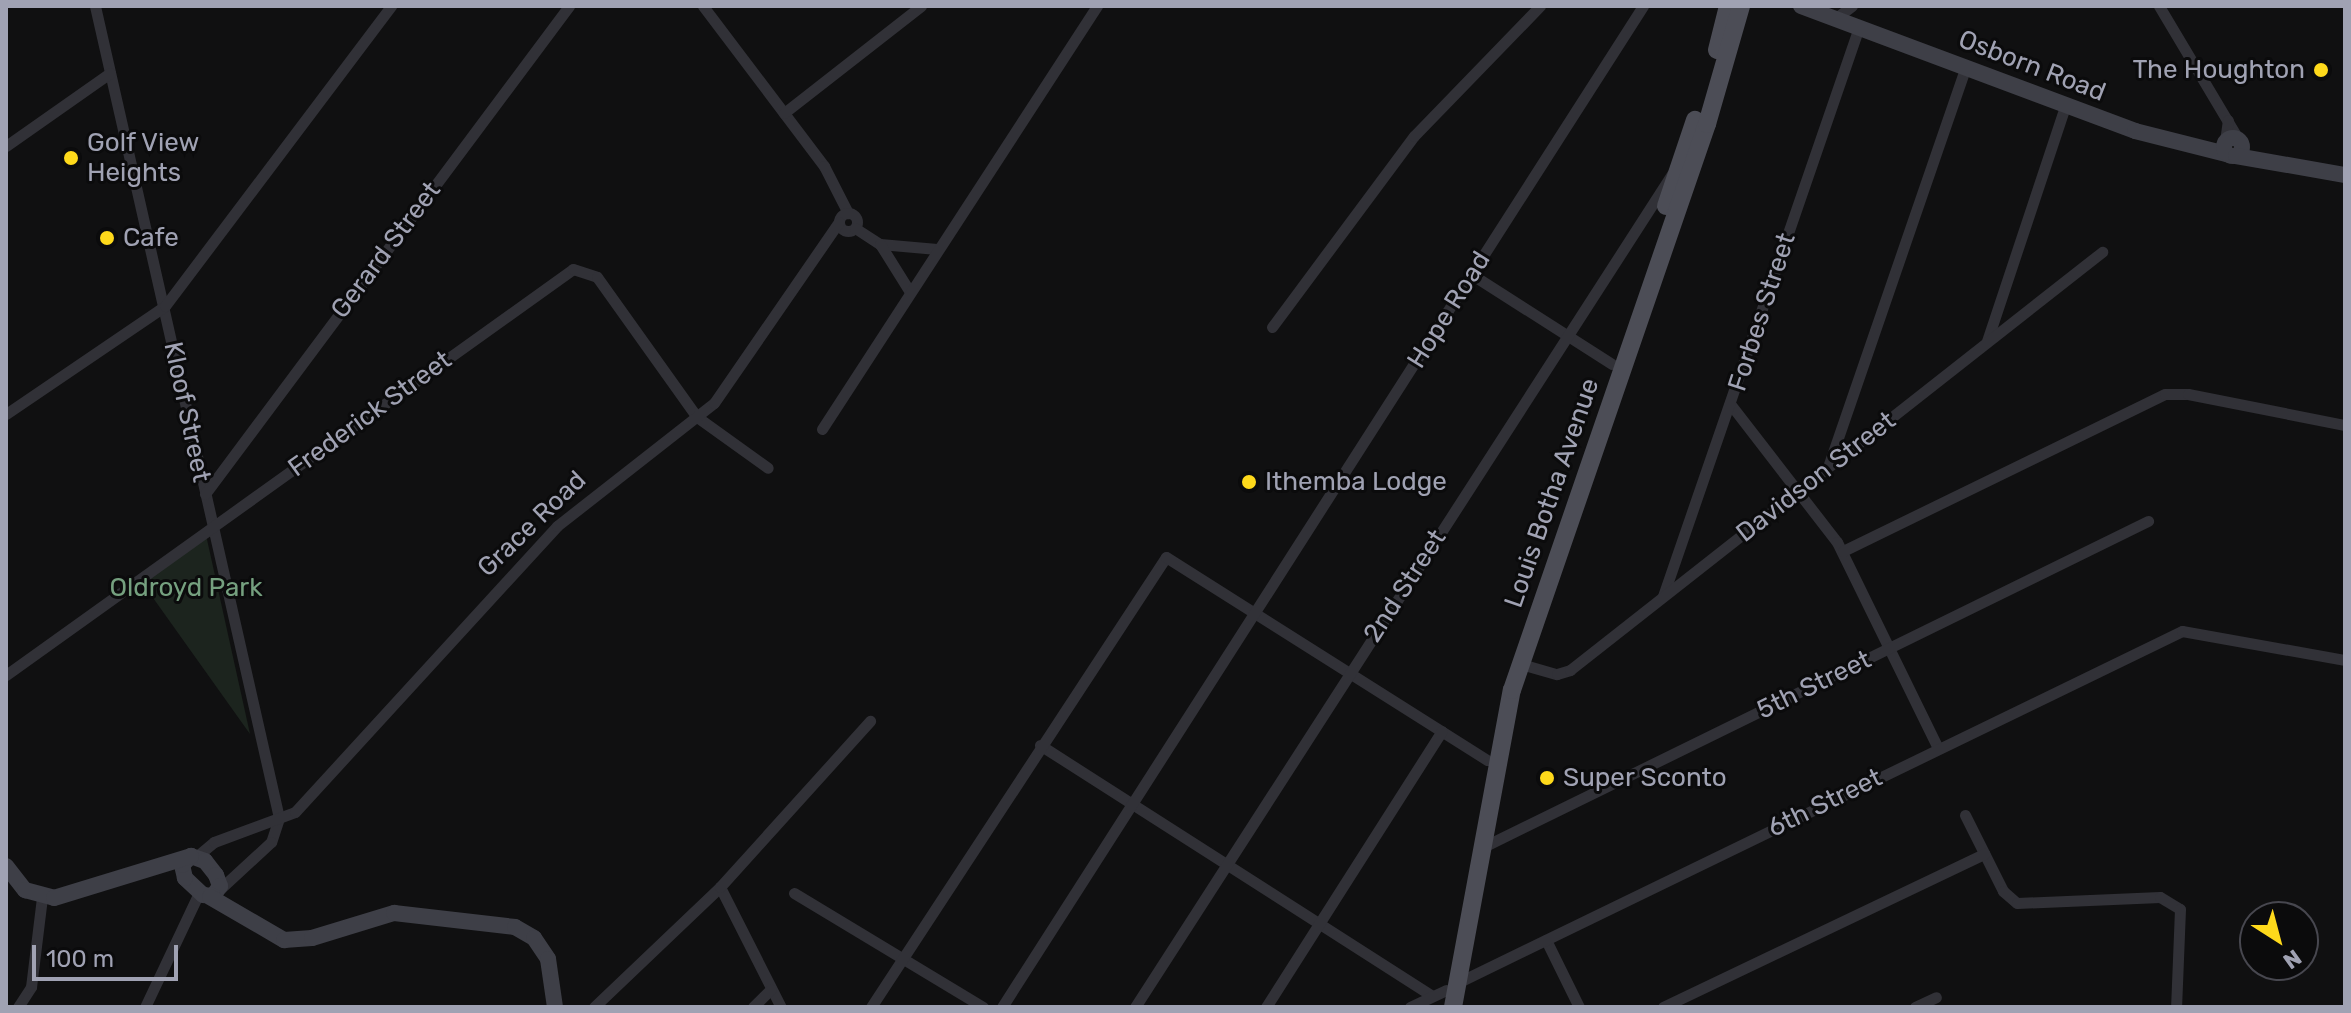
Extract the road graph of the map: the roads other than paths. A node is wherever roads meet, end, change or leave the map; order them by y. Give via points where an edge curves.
1 (95, 6) edge
2 (391, 6) edge
3 (569, 6) edge
4 (703, 6) edge
5 (921, 6) edge
6 (1097, 6) edge
7 (1540, 6) edge
8 (1643, 6) edge
9 (1728, 6) edge
10 (1741, 6) edge
11 (1801, 6) edge
12 (1852, 6) edge
13 (2159, 6) edge
14 (1836, 18) junction
15 (1859, 27) junction
16 (1966, 67) junction
17 (110, 73) junction
18 (2066, 104) junction
19 (784, 113) junction
20 (6, 146) edge
21 (2232, 147) junction
22 (1678, 167) junction
23 (2345, 175) edge
24 (843, 218) junction
25 (880, 244) junction
26 (937, 249) junction
27 (2102, 252) dead end
28 (1471, 274) junction
29 (910, 292) junction
30 (165, 306) junction
31 (1272, 327) dead end
32 (1565, 333) junction
33 (1987, 341) junction
34 (1612, 364) junction
35 (1731, 405) junction
36 (6, 414) edge
37 (697, 417) junction
38 (2345, 425) edge
39 (822, 429) dead end
40 (1829, 465) junction
41 (768, 468) dead end
42 (1799, 488) junction
43 (205, 494) junction
44 (2148, 521) dead end
45 (212, 530) junction
46 (1843, 551) junction
47 (1662, 596) junction
48 (1254, 614) junction
49 (1890, 648) junction
50 (2345, 660) edge
51 (1521, 664) junction
52 (1348, 673) junction
53 (6, 675) edge
54 (870, 721) dead end
55 (1442, 731) junction
56 (1040, 745) junction
57 (1938, 748) junction
58 (1487, 760) junction
59 (1132, 804) junction
60 (295, 812) junction
61 (1965, 815) dead end
62 (279, 818) junction
63 (278, 833) junction
64 (1481, 848) junction
65 (1984, 854) junction
66 (193, 856) junction
67 (155, 864) junction
68 (1226, 864) junction
69 (6, 866) edge
70 (720, 887) junction
71 (207, 892) junction
72 (794, 893) dead end
73 (42, 898) junction
74 (1320, 924) junction
75 (1546, 940) junction
76 (903, 957) junction
77 (771, 989) junction
78 (1446, 997) edge
79 (1936, 997) dead end
80 (18, 1007) edge
81 (145, 1007) edge
82 (555, 1007) edge
83 (594, 1007) edge
84 (753, 1007) edge
85 (781, 1007) edge
86 (871, 1007) edge
87 (983, 1007) edge
88 (1002, 1007) edge
89 (1135, 1007) edge
90 (1266, 1007) edge
91 (1410, 1007) edge
92 (1579, 1007) edge
93 (1663, 1007) edge
94 (1915, 1007) edge
95 (2176, 1007) edge

1 - 17 street, Kloof Street
2 - 30 street
3 - 43 street, Gerard Street
4 - 19 street
5 - 19 street
6 - 26 street
7 - 31 street via 1414,136
8 - 28 street, Hope Road
9 - 22 main road, Louis Botha Avenue
10 - 51 main road, Louis Botha Avenue via 1707,124
11 - 14 main road, Osborn Road
12 - 14 street
13 - 21 street via 2228,120
14 - 15 main road, Osborn Road
15 - 16 main road, Osborn Road
15 - 35 street, Forbes Street
16 - 18 main road, Osborn Road
16 - 40 street
17 - 20 street
17 - 30 street, Kloof Street
18 - 21 main road, Osborn Road via 2202,149
18 - 33 street
19 - 24 street via 827,170
21 - 23 main road, Osborn Road via 2274,163
22 - 32 street, 2nd Street
22 - 34 main road, Louis Botha Avenue
24 - 25 street via 857,220 855,228
24 - 37 street, Grace Road via 724,391
25 - 26 street
25 - 29 street
26 - 29 street
27 - 33 street, Davidson Street
28 - 32 street
28 - 48 street, Hope Road
29 - 39 street
30 - 36 street
30 - 43 street, Kloof Street
32 - 34 street
32 - 52 street, 2nd Street
33 - 40 street, Davidson Street
34 - 58 main road, Louis Botha Avenue via 1502,688
35 - 42 street
35 - 47 street, Forbes Street
37 - 41 street
37 - 45 street, Frederick Street via 597,277 577,268
37 - 60 street, Grace Road via 557,526
38 - 46 street via 2188,394 2152,399
40 - 42 street, Davidson Street
42 - 46 street
42 - 47 street, Davidson Street
43 - 45 street, Kloof Street
44 - 49 street, 5th Street
45 - 53 street, Frederick Street
45 - 62 street, Kloof Street
46 - 49 street
47 - 51 street, Davidson Street via 1566,673
48 - 52 street
48 - 56 street via 1174,559 1162,559
48 - 59 street, Hope Road
49 - 57 street
49 - 64 street, 5th Street
50 - 57 street, 6th Street via 2196,630 2169,636
51 - 64 main road, Louis Botha Avenue
52 - 55 street
52 - 68 street, 2nd Street
54 - 70 street
55 - 58 street
55 - 74 street
56 - 59 street
56 - 76 street
57 - 75 street, 6th Street
58 - 78 main road, Louis Botha Avenue
59 - 68 street
59 - 88 street, Hope Road
60 - 62 street, Grace Road
60 - 63 street
61 - 65 street
62 - 63 street
62 - 66 street, Grace Road via 214,842
63 - 71 street
64 - 78 main road, Louis Botha Avenue
65 - 93 street
65 - 95 street via 2003,891 2017,903 2160,897 2180,909
66 - 67 main road, Grace Road
66 - 71 main road via 213,869
66 - 71 main road via 181,868
67 - 71 main road
67 - 73 main road, Grace Road via 63,896
68 - 74 street
68 - 89 street, 2nd Street
69 - 73 main road via 25,890
70 - 77 street
70 - 83 street
71 - 81 street
71 - 82 main road via 250,924 289,940 394,913 515,927 534,938 548,959
72 - 76 street
73 - 80 street via 31,987
74 - 78 street
74 - 90 street
75 - 78 street, 6th Street
75 - 92 street
76 - 86 street
76 - 87 street
77 - 84 street
77 - 85 street
78 - 91 street, 6th Street
79 - 94 street

